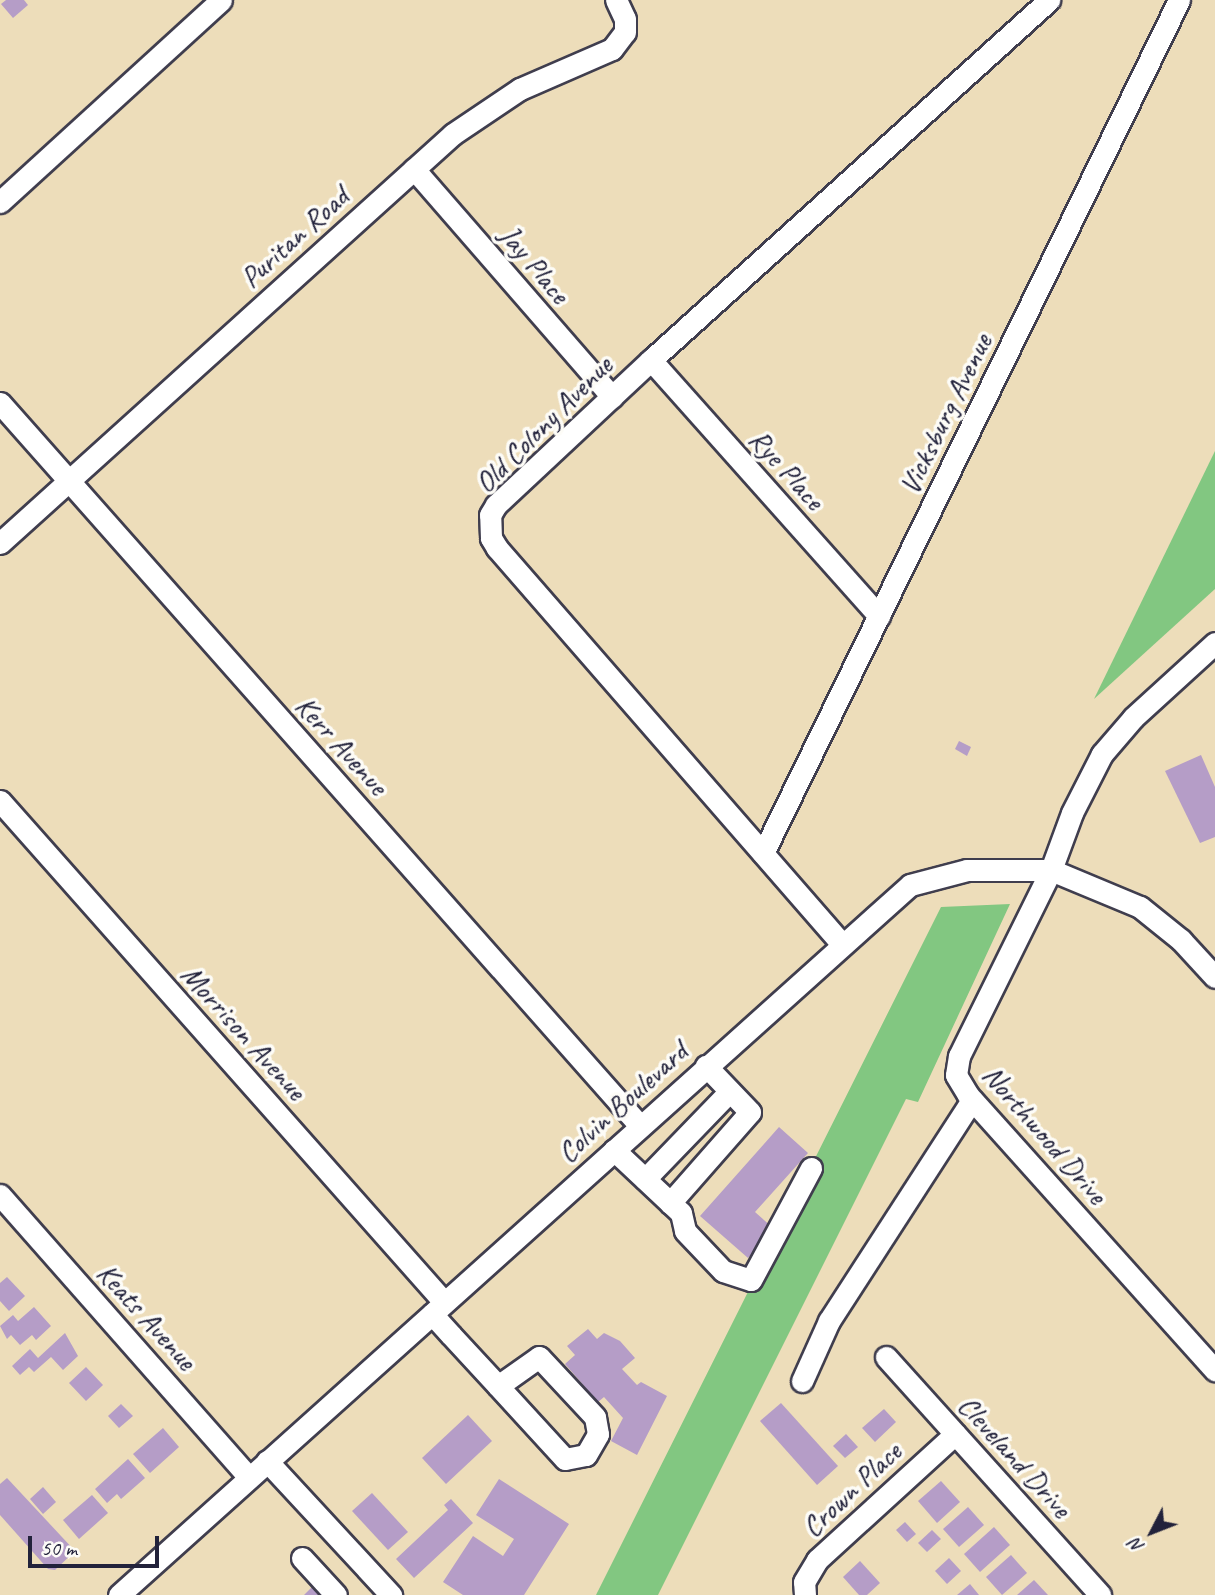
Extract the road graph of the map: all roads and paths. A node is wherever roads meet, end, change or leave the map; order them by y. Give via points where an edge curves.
1 (221, 0) edge
2 (616, 0) edge
3 (1049, 0) edge
4 (1179, 0) edge
5 (414, 169) junction
6 (0, 202) edge
7 (651, 360) junction
8 (612, 397) junction
9 (0, 403) edge
10 (69, 481) junction
11 (0, 543) edge
12 (879, 616) junction
13 (1215, 643) edge
14 (0, 802) edge
15 (762, 853) junction
16 (1051, 870) junction
17 (841, 943) junction
18 (1215, 977) edge
19 (706, 1066) junction
20 (730, 1091) junction
21 (972, 1100) junction
22 (640, 1126) junction
23 (614, 1150) junction
24 (811, 1168) dead end
25 (645, 1179) junction
26 (0, 1195) edge
27 (670, 1203) junction
28 (438, 1308) junction
29 (886, 1357) dead end
30 (1215, 1370) edge
31 (802, 1381) dead end
32 (498, 1386) junction
33 (955, 1434) junction
34 (267, 1461) junction
35 (249, 1477) junction
36 (302, 1558) dead end
37 (119, 1595) edge
38 (336, 1595) edge
39 (391, 1595) edge
40 (805, 1595) edge
41 (1100, 1595) edge

1 - 6 street
2 - 5 street, Puritan Road via 625,19 625,32 612,49 510,94 453,134
3 - 7 street, Old Colony Avenue
4 - 12 street, Vicksburg Avenue
5 - 8 street, Jay Place
5 - 10 street, Puritan Road
7 - 8 street, Old Colony Avenue
7 - 12 street, Rye Place
8 - 15 street, Old Colony Avenue via 496,505 490,515 491,538
9 - 10 street, Kerr Avenue
10 - 11 street, Puritan Road
10 - 22 street, Kerr Avenue
12 - 15 street, Vicksburg Avenue
13 - 16 street, Northwood Drive via 1101,754
14 - 28 street, Morrison Avenue
15 - 17 street, Old Colony Avenue
16 - 17 street, Colvin Boulevard via 967,870 929,876 892,896
16 - 18 street, Colvin Boulevard via 1140,907 1181,940
16 - 21 street, Northwood Drive via 959,1055 958,1082
17 - 19 street, Colvin Boulevard
19 - 20 street
19 - 22 street, Colvin Boulevard
20 - 25 street
20 - 27 street via 750,1112
21 - 30 street, Northwood Drive
21 - 31 street via 829,1321
22 - 23 street, Colvin Boulevard
23 - 25 street
23 - 28 street, Colvin Boulevard
24 - 27 street via 751,1280 723,1271 685,1231 681,1213
25 - 27 street
26 - 35 street, Keats Avenue
28 - 32 street, Morrison Avenue
28 - 34 street, Colvin Boulevard
29 - 33 street, Cleveland Drive
32 - 32 street, Morrison Avenue via 565,1459 586,1455 598,1434 595,1417 539,1357
33 - 40 street, Crown Place via 817,1560 804,1582
33 - 41 street, Cleveland Drive
34 - 35 street, Colvin Boulevard
34 - 39 street
35 - 37 street, Colvin Boulevard
36 - 38 street

